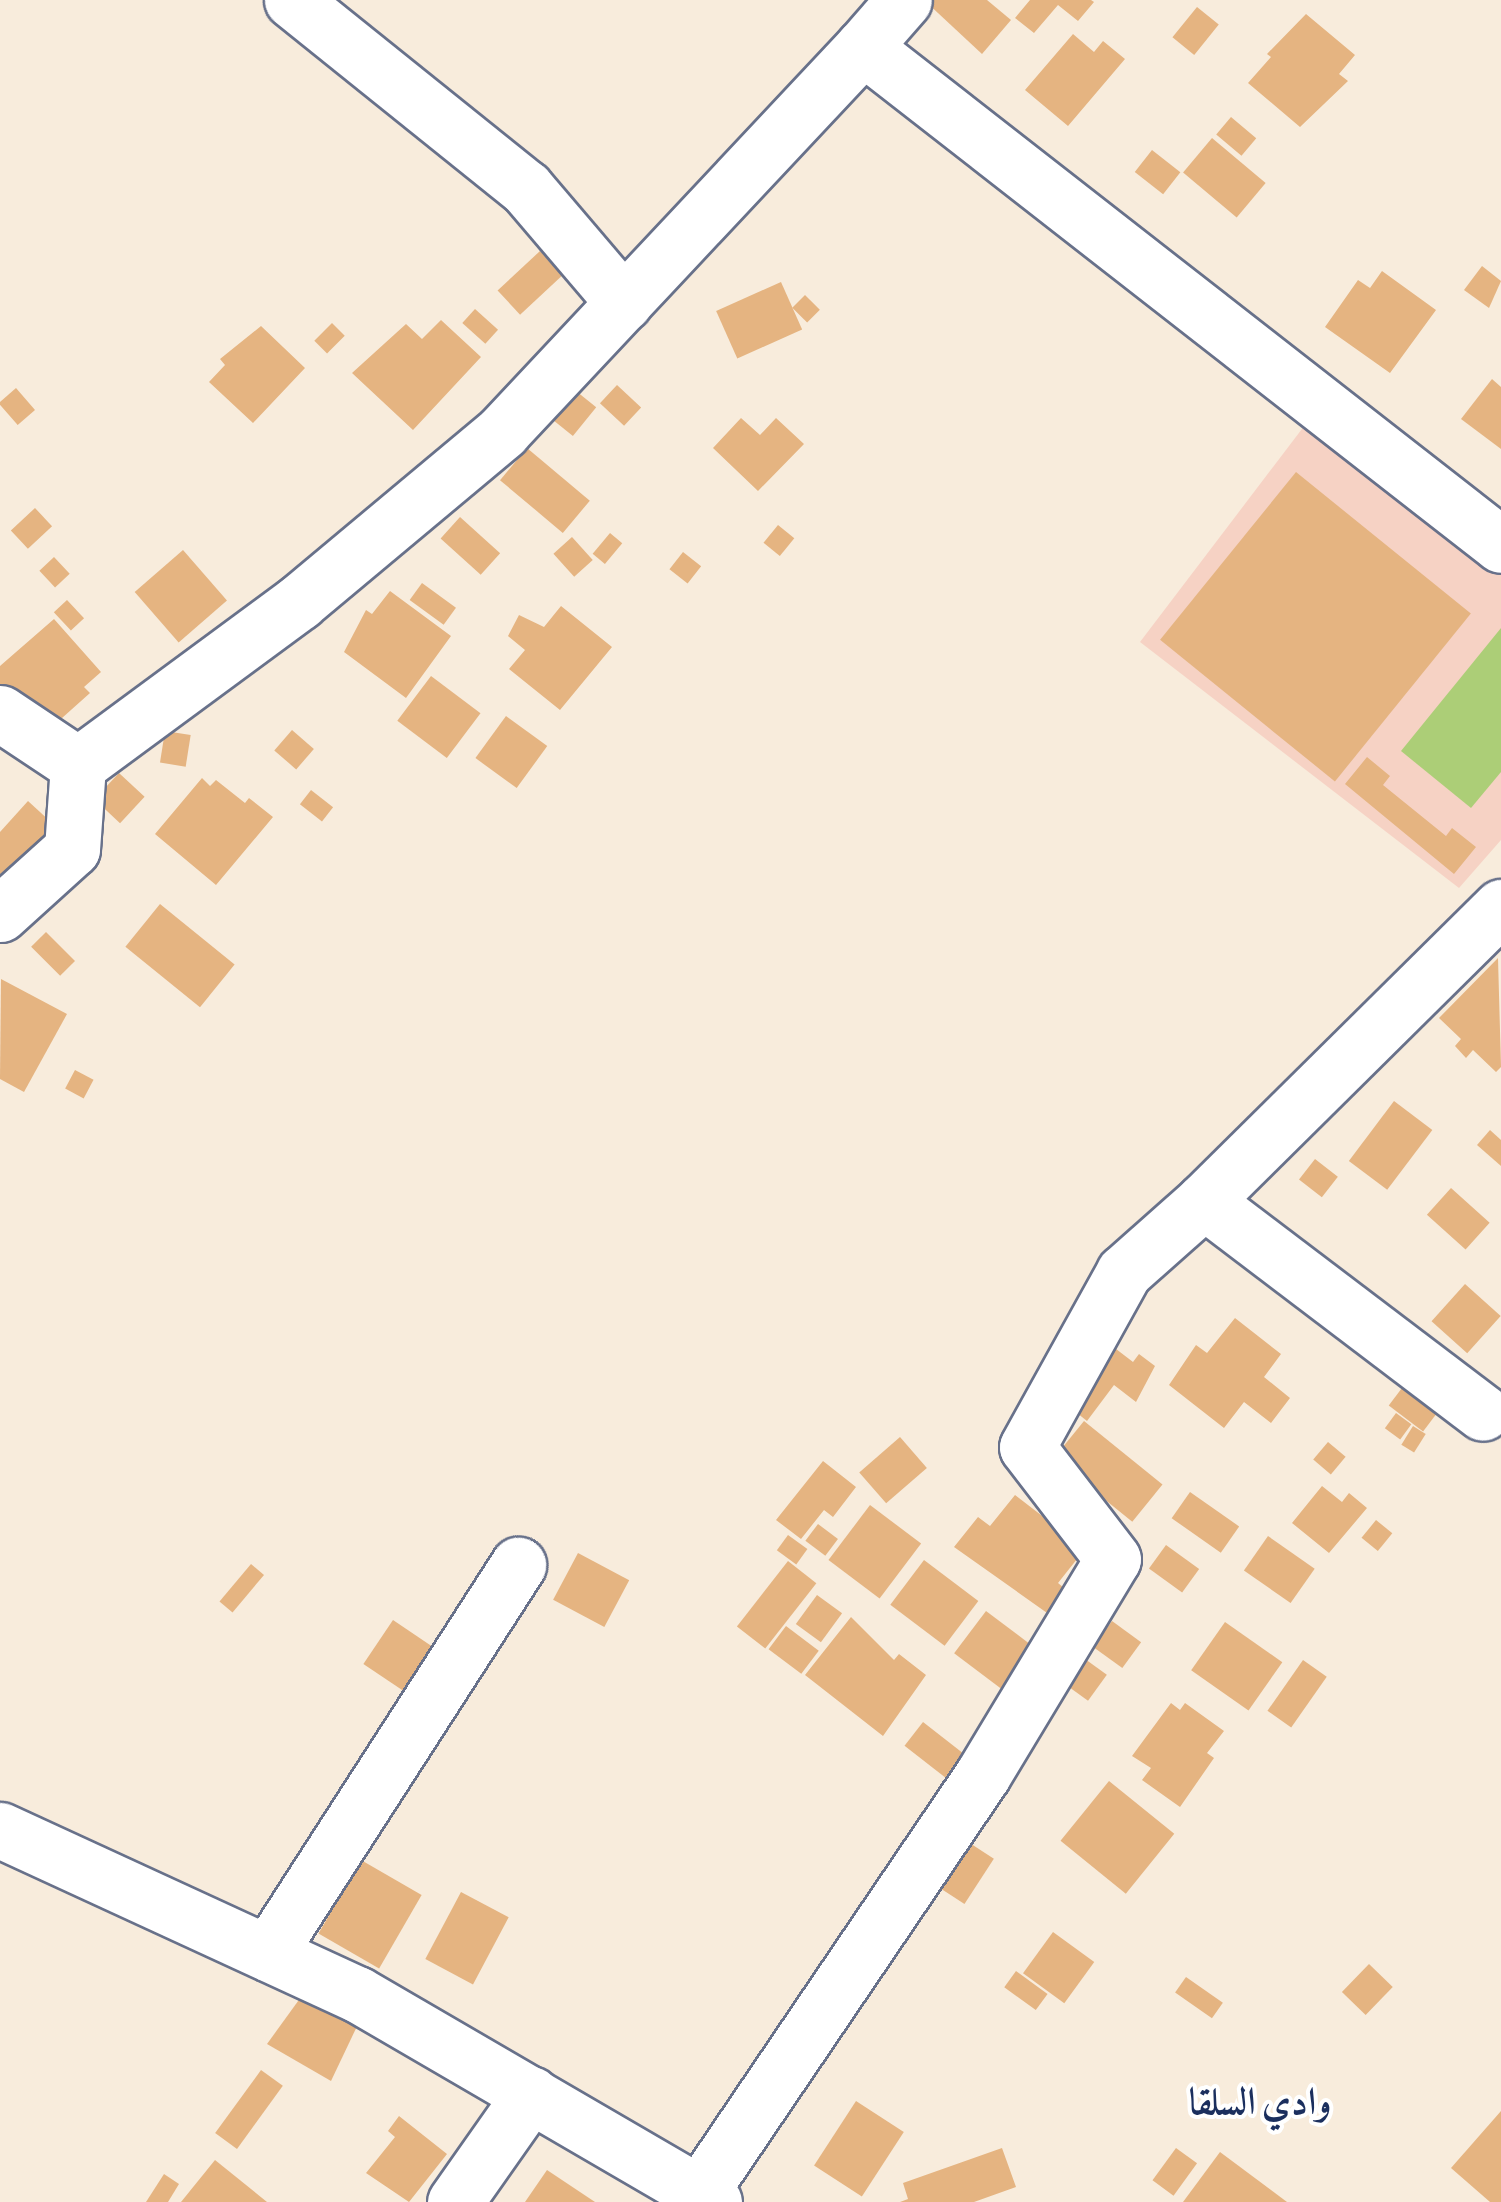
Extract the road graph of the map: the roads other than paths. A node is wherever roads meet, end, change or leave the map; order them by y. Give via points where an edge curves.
1 (292, 0) edge
2 (904, 0) edge
3 (864, 47) junction
4 (624, 303) junction
5 (1501, 545) edge
6 (0, 713) edge
7 (78, 764) junction
8 (1501, 907) edge
9 (0, 914) edge
10 (1204, 1202) junction
11 (1483, 1413) dead end
12 (518, 1565) dead end
13 (0, 1830) edge
14 (268, 1953) junction
15 (531, 2094) junction
16 (707, 2197) edge
17 (456, 2202) edge

1 - 4 street via 526,188
2 - 3 street
3 - 4 street
3 - 5 street
4 - 7 street via 502,432 299,602
6 - 7 street
7 - 9 street via 72,849
8 - 10 street
10 - 11 street
10 - 16 street via 1124,1272 1028,1447 1113,1559 982,1776
12 - 14 street
13 - 14 street
14 - 15 street via 357,1994
15 - 16 street
15 - 17 street

